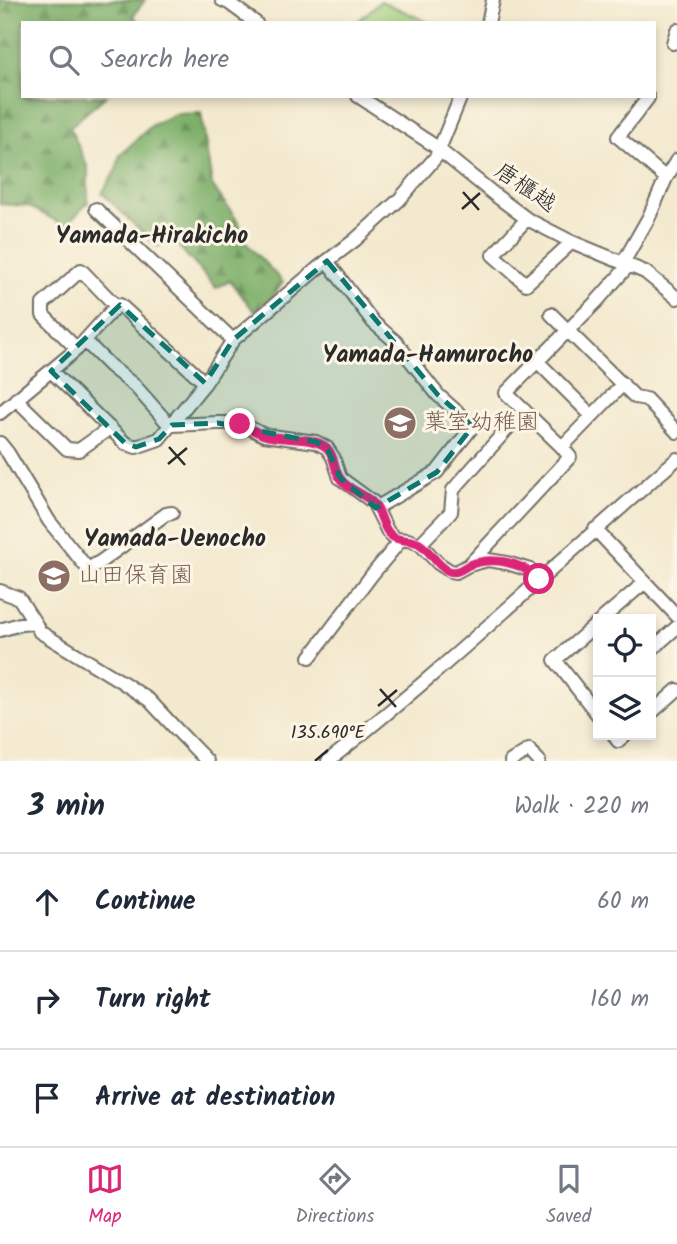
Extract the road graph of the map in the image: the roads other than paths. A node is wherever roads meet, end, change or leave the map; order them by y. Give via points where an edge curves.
1 (222, 0) edge
2 (493, 0) edge
3 (253, 21) edge
4 (488, 21) edge
5 (361, 98) edge
6 (460, 98) edge
7 (647, 98) edge
8 (438, 150) junction
9 (677, 160) edge
10 (667, 178) junction
11 (96, 209) dead end
12 (527, 219) junction
13 (572, 242) junction
14 (327, 261) junction
15 (626, 264) junction
16 (677, 298) edge
17 (116, 306) junction
18 (551, 314) dead end
19 (567, 331) junction
20 (233, 340) junction
21 (81, 345) junction
22 (537, 361) junction
23 (51, 371) junction
24 (205, 383) junction
25 (623, 384) junction
26 (16, 399) junction
27 (524, 410) junction
28 (0, 413) edge
29 (592, 416) junction
30 (172, 425) junction
31 (110, 428) junction
32 (677, 432) edge
33 (562, 447) junction
34 (3, 452) edge
35 (677, 459) edge
36 (376, 508) junction
37 (172, 513) dead end
38 (595, 529) junction
39 (401, 540) junction
40 (420, 544) junction
41 (469, 565) junction
42 (539, 579) junction
43 (645, 582) junction
44 (0, 591) edge
45 (608, 614) edge
46 (677, 616) edge
47 (35, 623) junction
48 (593, 627) edge
49 (677, 627) edge
50 (0, 630) edge
51 (656, 646) edge
52 (310, 657) dead end
53 (677, 690) edge
54 (593, 698) edge
55 (656, 709) edge
56 (208, 761) edge
57 (328, 761) edge
58 (511, 761) edge
59 (539, 761) edge

1 - 3 street
2 - 4 street
5 - 8 street, 唐櫃越
6 - 8 street
7 - 10 street via 618,136
8 - 12 street, 唐櫃越
8 - 14 street via 399,200
9 - 10 street
10 - 15 street
11 - 20 street
12 - 13 street, 唐櫃越
12 - 13 street via 493,255 526,284
13 - 15 street, 唐櫃越
14 - 20 street
14 - 36 street via 438,395 473,426 436,472
15 - 16 street, 唐櫃越 via 645,272
15 - 19 street
17 - 21 street
17 - 21 street via 81,270 43,304 43,315
17 - 24 street
18 - 19 street
19 - 22 street
19 - 25 street
20 - 24 street
21 - 23 street
21 - 30 street via 135,386
22 - 27 street via 506,393
22 - 29 street
23 - 26 street
23 - 31 street
24 - 30 street
25 - 29 street
25 - 32 street via 635,397 646,399
26 - 28 street
26 - 31 street via 67,449 79,450
27 - 33 street
27 - 40 street via 453,490 450,512
29 - 33 street
30 - 31 street via 159,439 136,447
30 - 36 street via 240,424 264,435 316,442 333,457 340,478
33 - 41 street via 570,457
34 - 37 street via 88,569
35 - 38 street
36 - 39 street via 388,532
38 - 42 street
38 - 43 street
39 - 40 street
39 - 52 street
40 - 41 street via 450,572
41 - 42 street via 488,560 507,563 530,570
42 - 57 street
43 - 45 street
43 - 46 street
44 - 47 street via 19,598
47 - 50 street
47 - 56 street via 40,632 149,700
48 - 54 street via 555,660
49 - 51 street
53 - 55 street
58 - 59 street via 529,750

